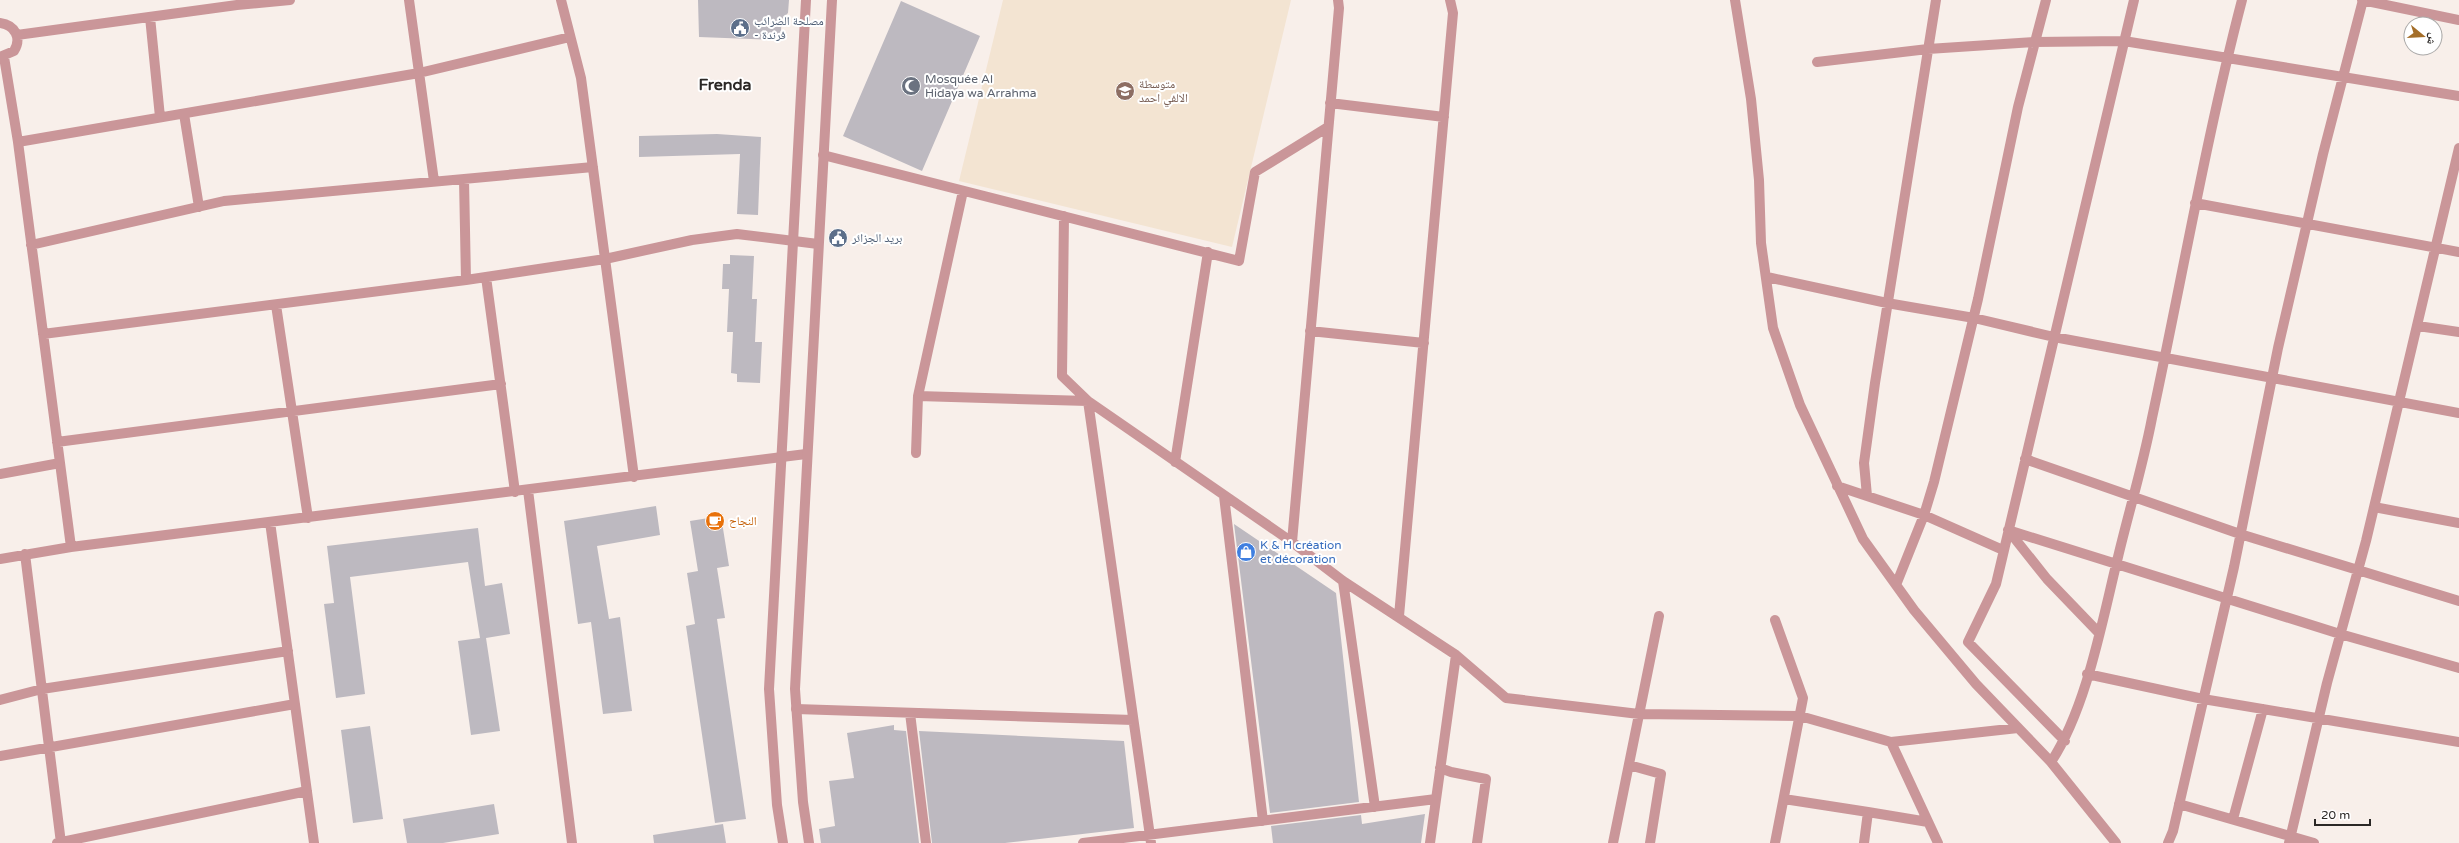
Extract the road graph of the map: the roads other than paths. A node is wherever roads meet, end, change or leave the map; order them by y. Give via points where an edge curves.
1 (290, 0) edge
2 (409, 0) edge
3 (561, 0) edge
4 (806, 0) edge
5 (832, 0) edge
6 (1338, 0) edge
7 (1450, 0) edge
8 (1735, 0) edge
9 (1936, 0) edge
10 (2046, 0) edge
11 (2134, 0) edge
12 (2242, 0) edge
13 (2363, 0) edge
14 (237, 2) edge
15 (150, 17) junction
16 (2459, 20) edge
17 (0, 23) edge
18 (17, 35) junction
19 (570, 37) junction
20 (2124, 41) junction
21 (2035, 42) junction
22 (1928, 49) junction
23 (2, 57) edge
24 (2227, 57) junction
25 (1817, 62) dead end
26 (419, 73) junction
27 (2343, 76) junction
28 (2459, 96) edge
29 (1330, 103) junction
30 (184, 114) junction
31 (1444, 117) junction
32 (160, 118) junction
33 (1328, 127) junction
34 (18, 142) junction
35 (2459, 148) edge
36 (823, 155) junction
37 (2457, 164) edge
38 (593, 167) junction
39 (464, 179) junction
40 (434, 181) junction
41 (963, 191) junction
42 (2195, 203) junction
43 (199, 207) junction
44 (1064, 216) junction
45 (2307, 224) junction
46 (792, 240) junction
47 (818, 244) junction
48 (31, 245) junction
49 (2435, 248) junction
50 (1208, 252) junction
51 (2459, 252) edge
52 (605, 259) junction
53 (1767, 277) junction
54 (486, 278) junction
55 (466, 280) junction
56 (1888, 303) junction
57 (276, 304) junction
58 (1974, 318) junction
59 (2418, 326) junction
60 (1310, 331) junction
61 (2459, 332) edge
62 (43, 334) junction
63 (2054, 337) junction
64 (1424, 343) junction
65 (2165, 356) junction
66 (2272, 378) junction
67 (500, 384) junction
68 (918, 396) junction
69 (1088, 401) junction
70 (2399, 403) junction
71 (291, 412) junction
72 (2459, 413) edge
73 (57, 442) junction
74 (916, 453) dead end
75 (806, 454) junction
76 (780, 458) junction
77 (2025, 460) junction
78 (1175, 462) junction
79 (60, 463) junction
80 (0, 474) edge
81 (634, 477) junction
82 (1837, 486) junction
83 (528, 490) junction
84 (515, 492) junction
85 (1224, 496) junction
86 (1867, 496) junction
87 (2133, 496) junction
88 (2374, 507) junction
89 (1924, 516) junction
90 (308, 518) junction
91 (270, 522) junction
92 (2459, 523) edge
93 (2008, 530) junction
94 (2240, 534) junction
95 (1292, 542) junction
96 (71, 547) junction
97 (2004, 550) junction
98 (25, 554) junction
99 (0, 558) edge
100 (2116, 562) junction
101 (2358, 569) junction
102 (1343, 581) junction
103 (1896, 585) junction
104 (2226, 599) junction
105 (2459, 601) edge
106 (1399, 616) junction
107 (1659, 616) dead end
108 (1775, 620) dead end
109 (2098, 632) junction
110 (2340, 634) junction
111 (288, 651) junction
112 (1456, 655) junction
113 (2459, 668) edge
114 (2087, 674) junction
115 (42, 689) junction
116 (2203, 699) junction
117 (0, 700) edge
118 (295, 704) junction
119 (796, 709) junction
120 (2263, 709) junction
121 (910, 713) junction
122 (1639, 714) junction
123 (1800, 716) junction
124 (2318, 718) junction
125 (1133, 720) junction
126 (2018, 728) junction
127 (2065, 741) junction
128 (1892, 742) junction
129 (2459, 742) edge
130 (49, 746) junction
131 (0, 756) edge
132 (2051, 762) junction
133 (1629, 765) junction
134 (1440, 768) junction
135 (307, 791) junction
136 (1436, 799) junction
137 (1784, 799) junction
138 (2179, 804) junction
139 (1375, 807) junction
140 (1868, 812) junction
141 (2233, 819) junction
142 (1263, 821) junction
143 (1928, 822) junction
144 (1150, 839) edge
145 (2290, 840) edge
146 (57, 843) edge
147 (61, 843) edge
148 (314, 843) edge
149 (572, 843) edge
150 (783, 843) edge
151 (809, 843) edge
152 (926, 843) edge
153 (1083, 843) edge
154 (1430, 843) edge
155 (1477, 843) edge
156 (1613, 843) edge
157 (1650, 843) edge
158 (1775, 843) edge
159 (1864, 843) edge
160 (1938, 843) edge
161 (2116, 843) edge
162 (2168, 843) edge
163 (2314, 843) edge

1 - 14 street
2 - 26 street
3 - 19 street
4 - 46 street
5 - 36 street
6 - 29 street
7 - 31 street via 1453,12
8 - 53 street via 1751,99 1759,180 1761,243
9 - 22 street
10 - 21 street
11 - 20 street
12 - 24 street
13 - 16 street
13 - 27 street
14 - 15 street
15 - 18 street
15 - 32 street
17 - 18 street via 11,26
18 - 23 street via 17,46 10,55
19 - 26 street
19 - 38 street via 581,78
20 - 21 street
20 - 24 street
20 - 63 street
21 - 22 street
21 - 58 street via 2018,107
22 - 25 street
22 - 56 street
23 - 34 street
24 - 27 street
24 - 42 street
26 - 30 street
26 - 40 street
27 - 28 street
27 - 45 street
29 - 31 street
29 - 33 street
30 - 32 street
30 - 43 street
31 - 64 street
32 - 34 street
33 - 50 street via 1255,172 1239,261
33 - 60 street
34 - 48 street
35 - 37 street
36 - 41 street
36 - 47 street
37 - 49 street
38 - 39 street
38 - 52 street
39 - 40 street
39 - 55 street
40 - 43 street via 224,201
41 - 44 street
41 - 68 street
42 - 45 street
42 - 65 street
43 - 48 street
44 - 50 street
44 - 69 street via 1062,376
45 - 49 street
45 - 66 street
46 - 47 street
46 - 52 street via 737,234 692,240
46 - 76 street
47 - 75 street
48 - 62 street
49 - 51 street
49 - 59 street
50 - 78 street
52 - 54 street
52 - 81 street
53 - 56 street
53 - 82 street via 1773,328 1800,405
54 - 55 street
54 - 67 street
55 - 57 street
56 - 58 street
56 - 86 street via 1864,463
57 - 62 street
57 - 71 street
58 - 63 street
58 - 89 street
59 - 61 street
59 - 70 street
60 - 64 street
60 - 95 street
62 - 73 street
63 - 65 street
63 - 77 street
64 - 106 street
65 - 66 street
65 - 87 street
66 - 70 street
66 - 94 street
67 - 71 street
67 - 84 street
68 - 69 street
68 - 74 street
69 - 78 street
69 - 125 street
70 - 72 street
70 - 88 street
71 - 73 street
71 - 90 street
73 - 79 street
75 - 76 street
75 - 119 street
76 - 81 street
76 - 150 street via 769,689 777,805
77 - 87 street
77 - 93 street
78 - 85 street
79 - 80 street
79 - 96 street
81 - 83 street
82 - 86 street
82 - 103 street via 1863,539
83 - 84 street
83 - 149 street
84 - 90 street
85 - 95 street
85 - 142 street
86 - 89 street
87 - 94 street
87 - 100 street
88 - 92 street
88 - 101 street
89 - 97 street
89 - 103 street
90 - 91 street
91 - 96 street
91 - 111 street
93 - 97 street
93 - 100 street
93 - 109 street via 2047,579
94 - 101 street
94 - 104 street
95 - 102 street
96 - 98 street
97 - 127 street via 1996,584 1968,642
98 - 99 street
98 - 115 street
100 - 104 street
100 - 109 street
101 - 105 street
101 - 110 street
102 - 106 street
102 - 139 street
103 - 126 street via 1976,684
104 - 110 street
104 - 116 street
106 - 112 street
107 - 122 street
108 - 123 street via 1803,698
109 - 114 street
110 - 113 street
110 - 124 street
111 - 115 street
111 - 118 street
112 - 122 street via 1506,698
112 - 134 street
114 - 116 street
114 - 127 street
115 - 117 street
115 - 130 street
116 - 120 street
116 - 138 street
118 - 130 street
118 - 135 street
119 - 121 street
119 - 151 street via 803,802
120 - 124 street
120 - 141 street
121 - 125 street
121 - 152 street
122 - 123 street
122 - 133 street
123 - 128 street
123 - 137 street
124 - 129 street
124 - 145 street
125 - 144 street
126 - 128 street
126 - 132 street
127 - 132 street
128 - 143 street
130 - 131 street
130 - 147 street
132 - 161 street
133 - 156 street
133 - 157 street via 1661,774
134 - 136 street
134 - 155 street via 1486,778
135 - 147 street
135 - 148 street
136 - 139 street
136 - 154 street
137 - 140 street
137 - 158 street
138 - 141 street
138 - 162 street
139 - 142 street
140 - 143 street
140 - 159 street
141 - 145 street
142 - 144 street
143 - 160 street
144 - 153 street
145 - 163 street
146 - 147 street

